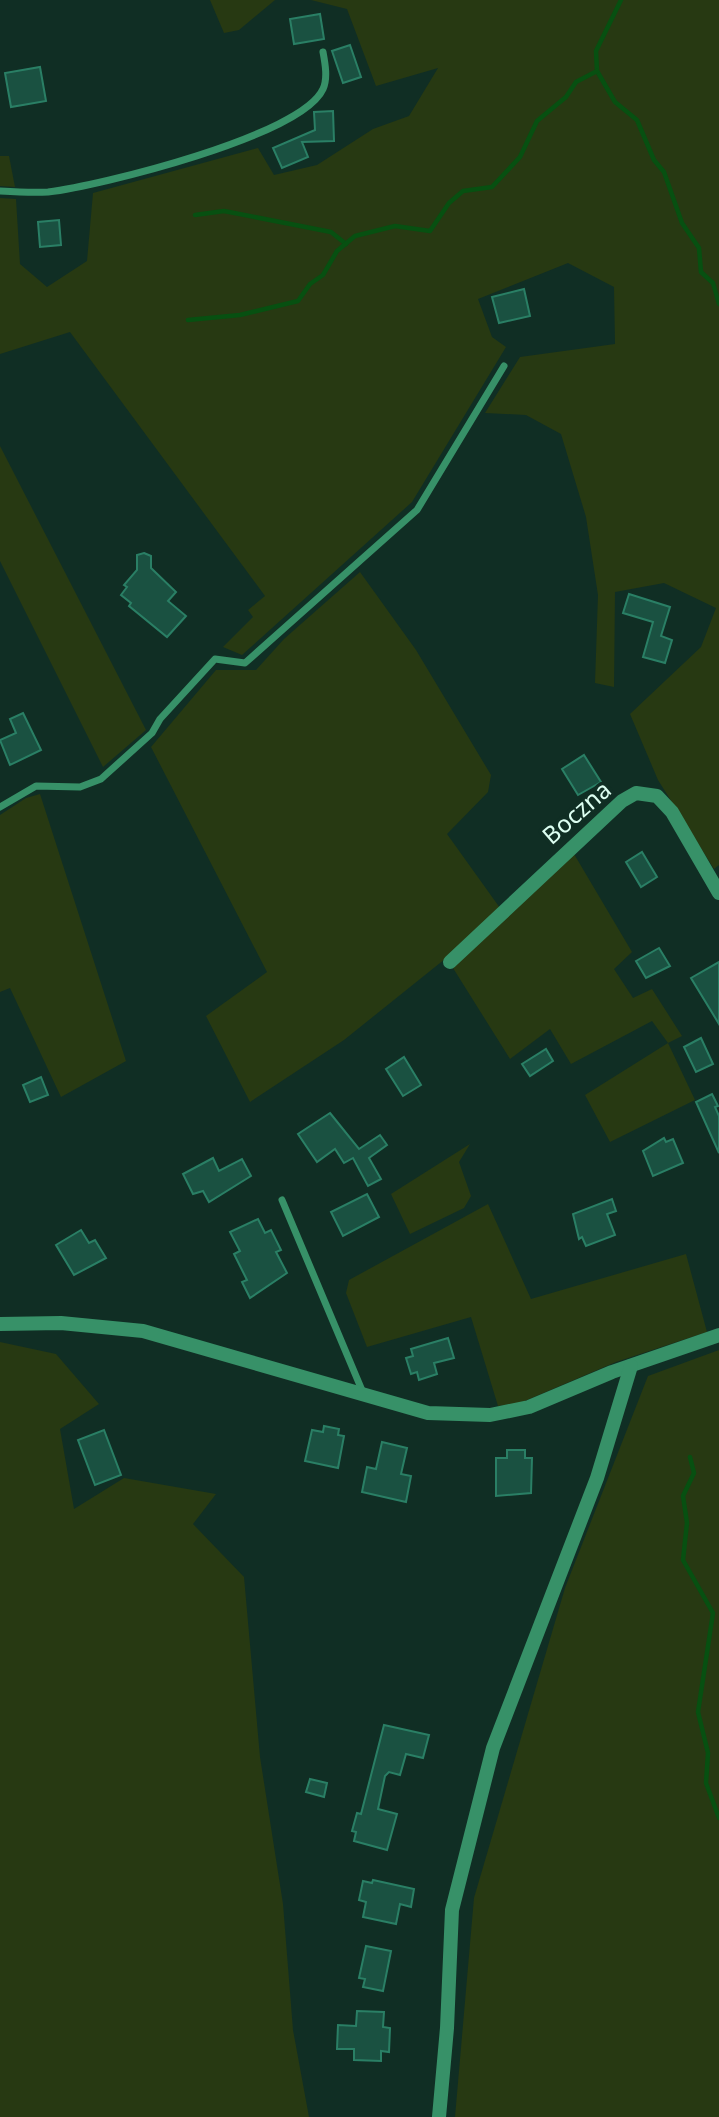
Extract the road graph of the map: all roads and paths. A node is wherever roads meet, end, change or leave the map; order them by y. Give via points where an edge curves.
1 (323, 52) dead end
2 (0, 191) edge
3 (504, 366) dead end
4 (0, 807) edge
5 (719, 893) edge
6 (450, 962) dead end
7 (282, 1200) dead end
8 (0, 1324) edge
9 (719, 1335) edge
10 (631, 1366) junction
11 (364, 1395) junction
12 (439, 2117) edge

1 - 2 lane via 324,89 313,101 233,144 99,183 46,192
3 - 4 lane via 417,510 299,617 245,663 215,659 152,733 101,779 80,788 36,786
5 - 6 street, Boczna via 672,812 657,796 636,793
7 - 11 lane
8 - 11 street via 61,1323 143,1331
9 - 10 street
10 - 11 street via 529,1407 490,1415 428,1413
10 - 12 street via 597,1478 494,1748 452,1910

